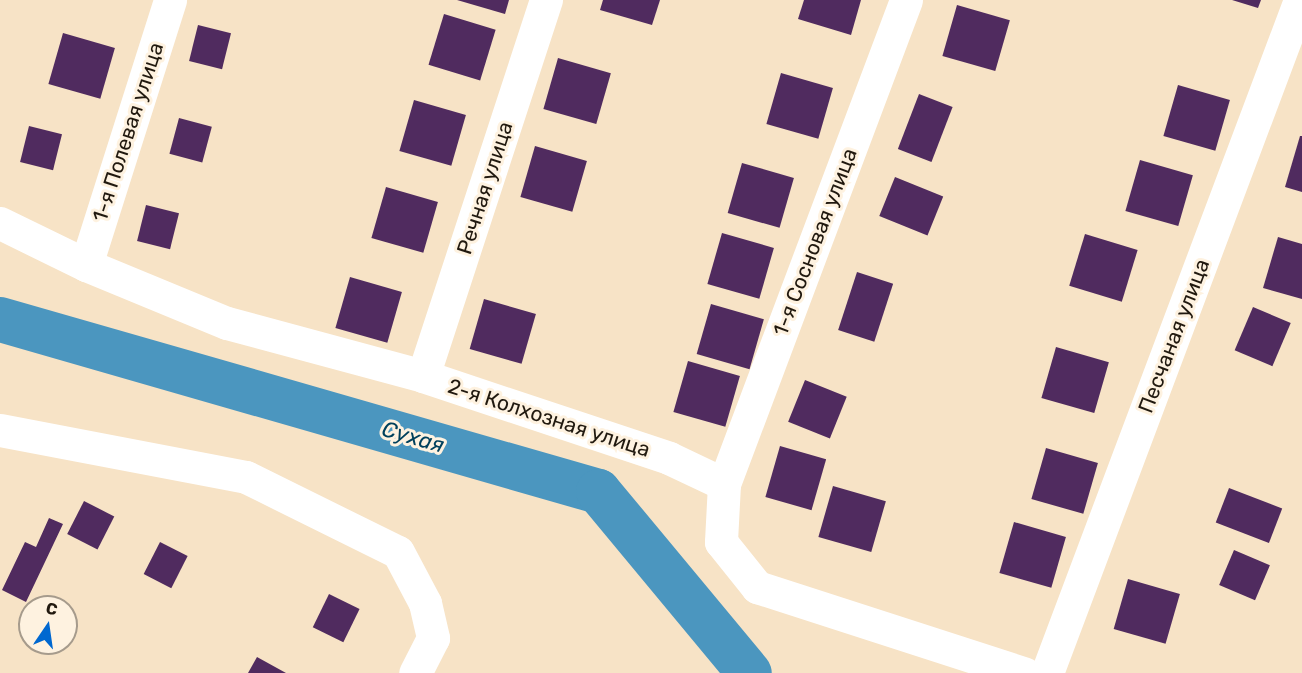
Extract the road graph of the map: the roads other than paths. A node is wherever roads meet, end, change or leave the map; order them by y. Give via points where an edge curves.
1 (170, 0) edge
2 (546, 0) edge
3 (906, 0) edge
4 (1300, 0) edge
5 (0, 223) edge
6 (86, 264) junction
7 (423, 376) junction
8 (0, 430) edge
9 (724, 484) junction
10 (415, 673) edge
11 (1024, 673) edge
12 (1047, 673) edge

1 - 6 street, 1-я Полевая улица
2 - 7 street, Речная улица
3 - 9 street, 1-я Сосновая улица
4 - 12 street, Песчаная улица
5 - 6 street, 2-я Колхозная улица
6 - 7 street, 2-я Колхозная улица via 227,323
7 - 9 street, 2-я Колхозная улица via 669,458
8 - 10 street via 246,477 398,552 425,603 433,638
9 - 11 street via 721,542 757,587

